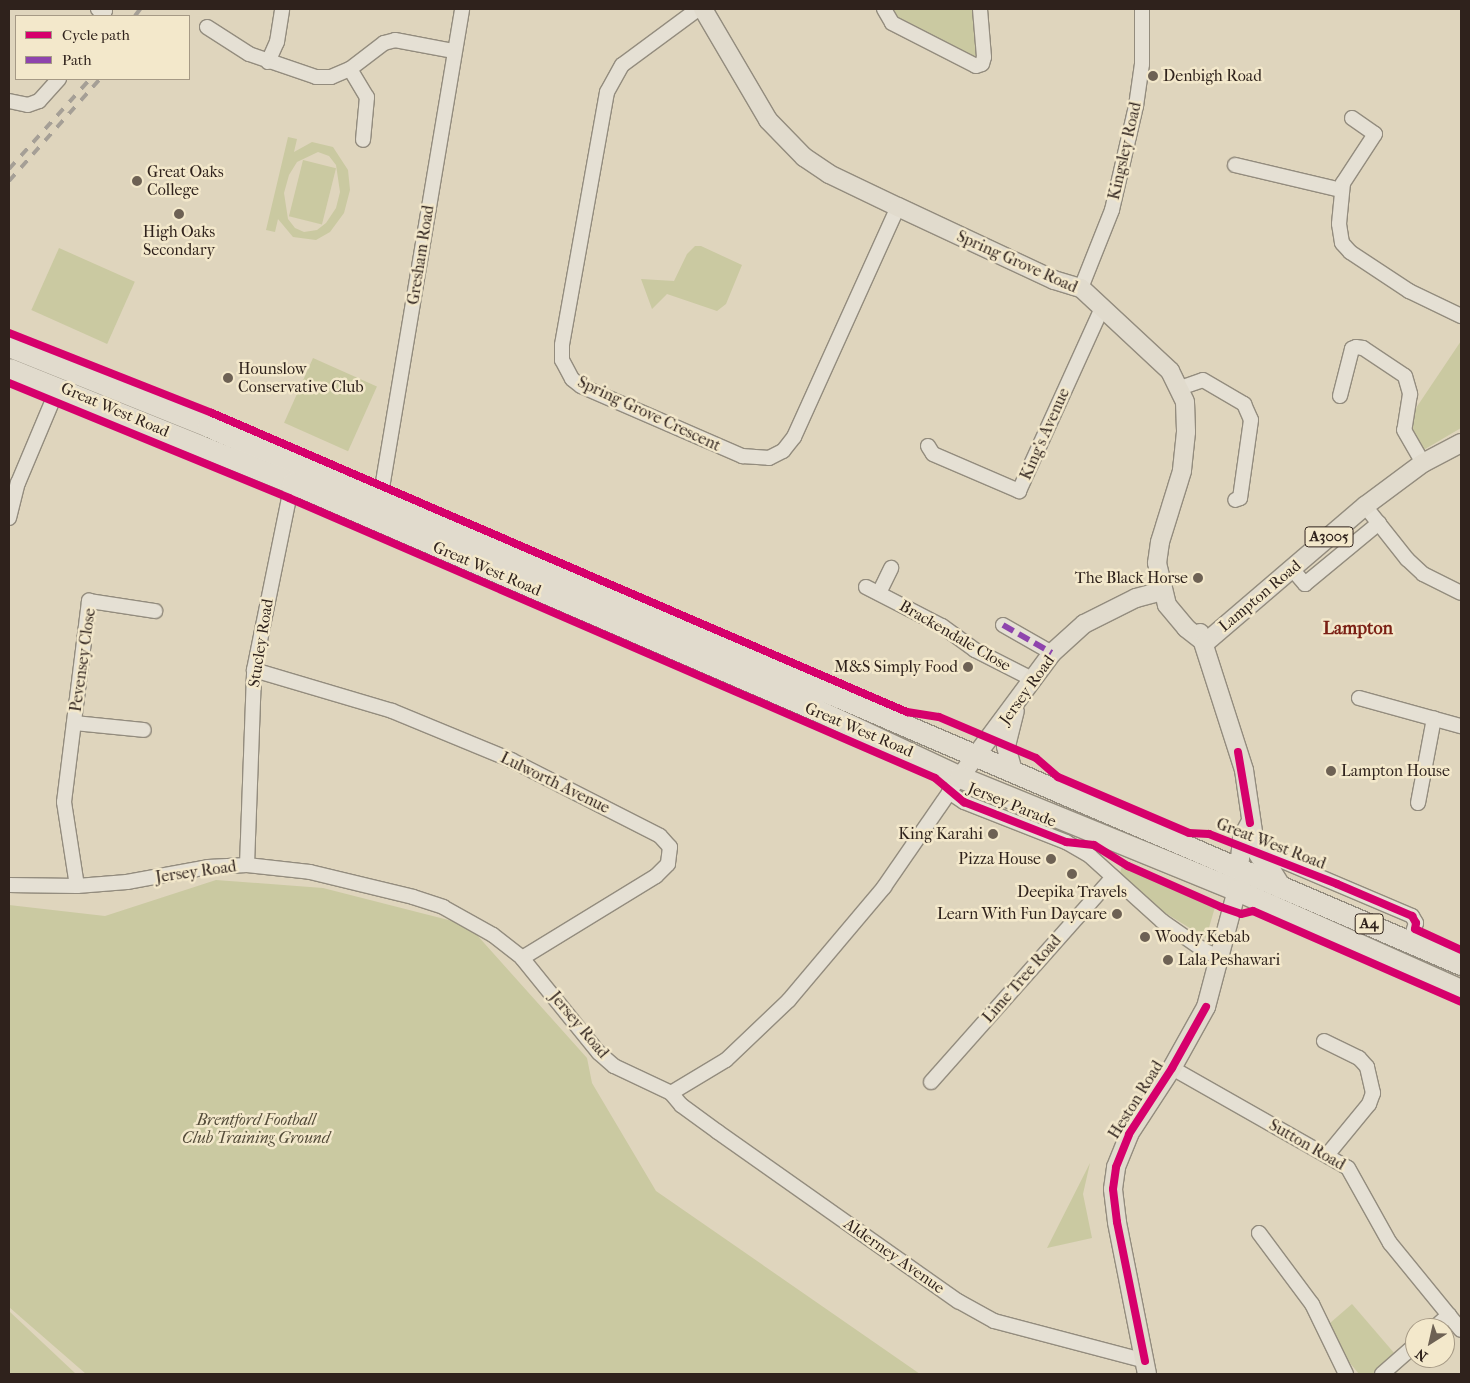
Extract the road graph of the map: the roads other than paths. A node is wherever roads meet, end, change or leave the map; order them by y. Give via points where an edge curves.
1 (282, 9) edge
2 (462, 9) edge
3 (698, 9) edge
4 (703, 9) edge
5 (884, 9) edge
6 (980, 9) edge
7 (1142, 9) edge
8 (207, 27) dead end
9 (454, 51) junction
10 (268, 62) junction
11 (350, 69) junction
12 (58, 80) edge
13 (9, 101) edge
14 (1352, 118) dead end
15 (363, 140) dead end
16 (1234, 165) dead end
17 (1341, 190) junction
18 (898, 207) junction
19 (1081, 288) junction
20 (1101, 310) junction
21 (1461, 316) edge
22 (9, 346) edge
23 (9, 369) edge
24 (58, 388) junction
25 (1180, 388) junction
26 (1340, 396) dead end
27 (1461, 443) edge
28 (928, 446) dead end
29 (1423, 463) junction
30 (292, 484) junction
31 (380, 500) junction
32 (1235, 500) dead end
33 (1365, 506) junction
34 (9, 518) edge
35 (1379, 523) junction
36 (891, 568) dead end
37 (1292, 569) junction
38 (1163, 591) junction
39 (1461, 593) edge
40 (155, 611) dead end
41 (1003, 626) dead end
42 (1205, 643) junction
43 (1052, 653) junction
44 (254, 670) junction
45 (1032, 679) junction
46 (1359, 698) dead end
47 (1016, 704) junction
48 (1434, 718) junction
49 (74, 723) junction
50 (1461, 726) edge
51 (144, 730) dead end
52 (976, 757) junction
53 (1013, 770) junction
54 (954, 785) junction
55 (1418, 804) dead end
56 (1069, 829) junction
57 (1254, 838) junction
58 (247, 865) junction
59 (1113, 877) junction
60 (1239, 880) junction
61 (9, 885) edge
62 (77, 886) junction
63 (1280, 887) junction
64 (1413, 935) junction
65 (1220, 957) junction
66 (522, 958) junction
67 (1461, 964) edge
68 (1461, 990) edge
69 (1324, 1041) dead end
70 (1172, 1068) junction
71 (931, 1082) dead end
72 (671, 1093) junction
73 (1328, 1154) junction
74 (1259, 1234) dead end
75 (1449, 1315) junction
76 (1446, 1318) edge
77 (1461, 1330) edge
78 (1405, 1354) edge
79 (1146, 1367) edge
80 (1346, 1374) edge
81 (1382, 1374) edge

1 - 10 street via 277,42
2 - 9 street, Gresham Road
3 - 18 street, Spring Grove Crescent via 622,65 607,92 562,345 562,360 572,379 581,386 742,456 769,458 782,451 794,437
4 - 18 main road, Spring Grove Road via 768,120 785,140 829,174
5 - 6 street via 892,24 976,66 982,64 984,57
7 - 19 street, Kingsley Road via 1142,64 1132,122 1112,210
8 - 10 street via 249,54
9 - 11 street via 395,40 375,49
9 - 31 street, Gresham Road
10 - 11 street via 316,77 331,77
11 - 15 street via 367,97
12 - 13 street via 39,101 28,105
14 - 17 street via 1375,134
16 - 17 street
17 - 21 street via 1339,224 1342,243 1350,252 1409,291
18 - 19 main road, Spring Grove Road via 1054,280
19 - 20 main road, Spring Grove Road
20 - 25 main road, Spring Grove Road via 1157,357
20 - 28 street, King's Avenue via 1020,491 933,454
22 - 31 highway, Great West Road / A4
23 - 24 highway, Great West Road / A4
24 - 30 highway, Great West Road / A4
24 - 34 street via 18,483
25 - 32 street via 1203,380 1244,404 1250,420 1240,498
25 - 38 main road, Spring Grove Road via 1185,402 1186,432 1182,471 1160,542 1158,564
26 - 29 street via 1352,349 1356,347 1363,348 1406,376 1410,394 1404,430
27 - 29 main road, Lampton Road / A3005
29 - 33 main road, Lampton Road / A3005
30 - 44 street, Stucley Road
30 - 54 highway, Great West Road / A4 via 819,711
31 - 52 highway, Great West Road / A4
33 - 35 street
33 - 37 main road, Lampton Road / A3005
35 - 37 street via 1305,584
35 - 39 street via 1423,574
36 - 45 street, Brackendale Close via 872,590 942,626 975,650
37 - 42 main road, Lampton Road / A3005
38 - 42 main road via 1187,611
38 - 43 main road, Jersey Road via 1136,598 1084,624
40 - 49 street, Pevensey Close via 89,601
41 - 43 street
42 - 57 main road via 1244,770
43 - 45 main road, Jersey Road
44 - 58 street, Stucley Road
44 - 66 street, Lulworth Avenue via 392,711 511,760 660,836 670,847 668,864 656,876
45 - 47 main road, Jersey Road
46 - 48 street
47 - 52 main road, Jersey Road
47 - 53 main road via 1006,746
48 - 50 street
48 - 55 street
49 - 51 street, Pevensey Close
49 - 62 street, Pevensey Close via 64,802
52 - 53 highway, Great West Road / A4
52 - 54 main road, Jersey Road
52 - 56 highway via 982,769 1038,798
53 - 60 highway, Great West Road / A4
54 - 56 highway, Great West Road / A4
54 - 72 street, Jersey Road via 884,886 776,1015 726,1060
56 - 59 street, Jersey Parade via 1090,856
56 - 60 highway, Great West Road / A4
57 - 60 main road, Heston Road
57 - 63 highway
57 - 64 street, Great West Road via 1412,916 1416,923
58 - 62 street, Jersey Road via 208,867 127,882
58 - 66 street, Jersey Road via 310,872 413,897 474,923
59 - 65 street, Jersey Parade via 1162,921 1205,951
59 - 71 street, Lime Tree Road
60 - 63 highway, Great West Road / A4
60 - 65 main road, Heston Road
60 - 68 highway, Great West Road / A4
61 - 62 street, Jersey Road
63 - 64 highway, Great West Road / A4
64 - 67 highway, Great West Road / A4
65 - 70 main road, Heston Road via 1206,1007
66 - 72 street, Jersey Road via 599,1053 614,1066
69 - 73 street via 1362,1062 1372,1080 1373,1093 1369,1104
70 - 73 street, Sutton Road
70 - 79 main road, Heston Road via 1129,1134 1114,1178 1117,1222
72 - 79 street, Alderney Avenue via 681,1105 718,1132 958,1301 994,1321
73 - 75 street, Sutton Road via 1353,1173 1390,1244
74 - 80 street via 1312,1304
75 - 76 street
75 - 77 street, Sutton Road
78 - 81 street

